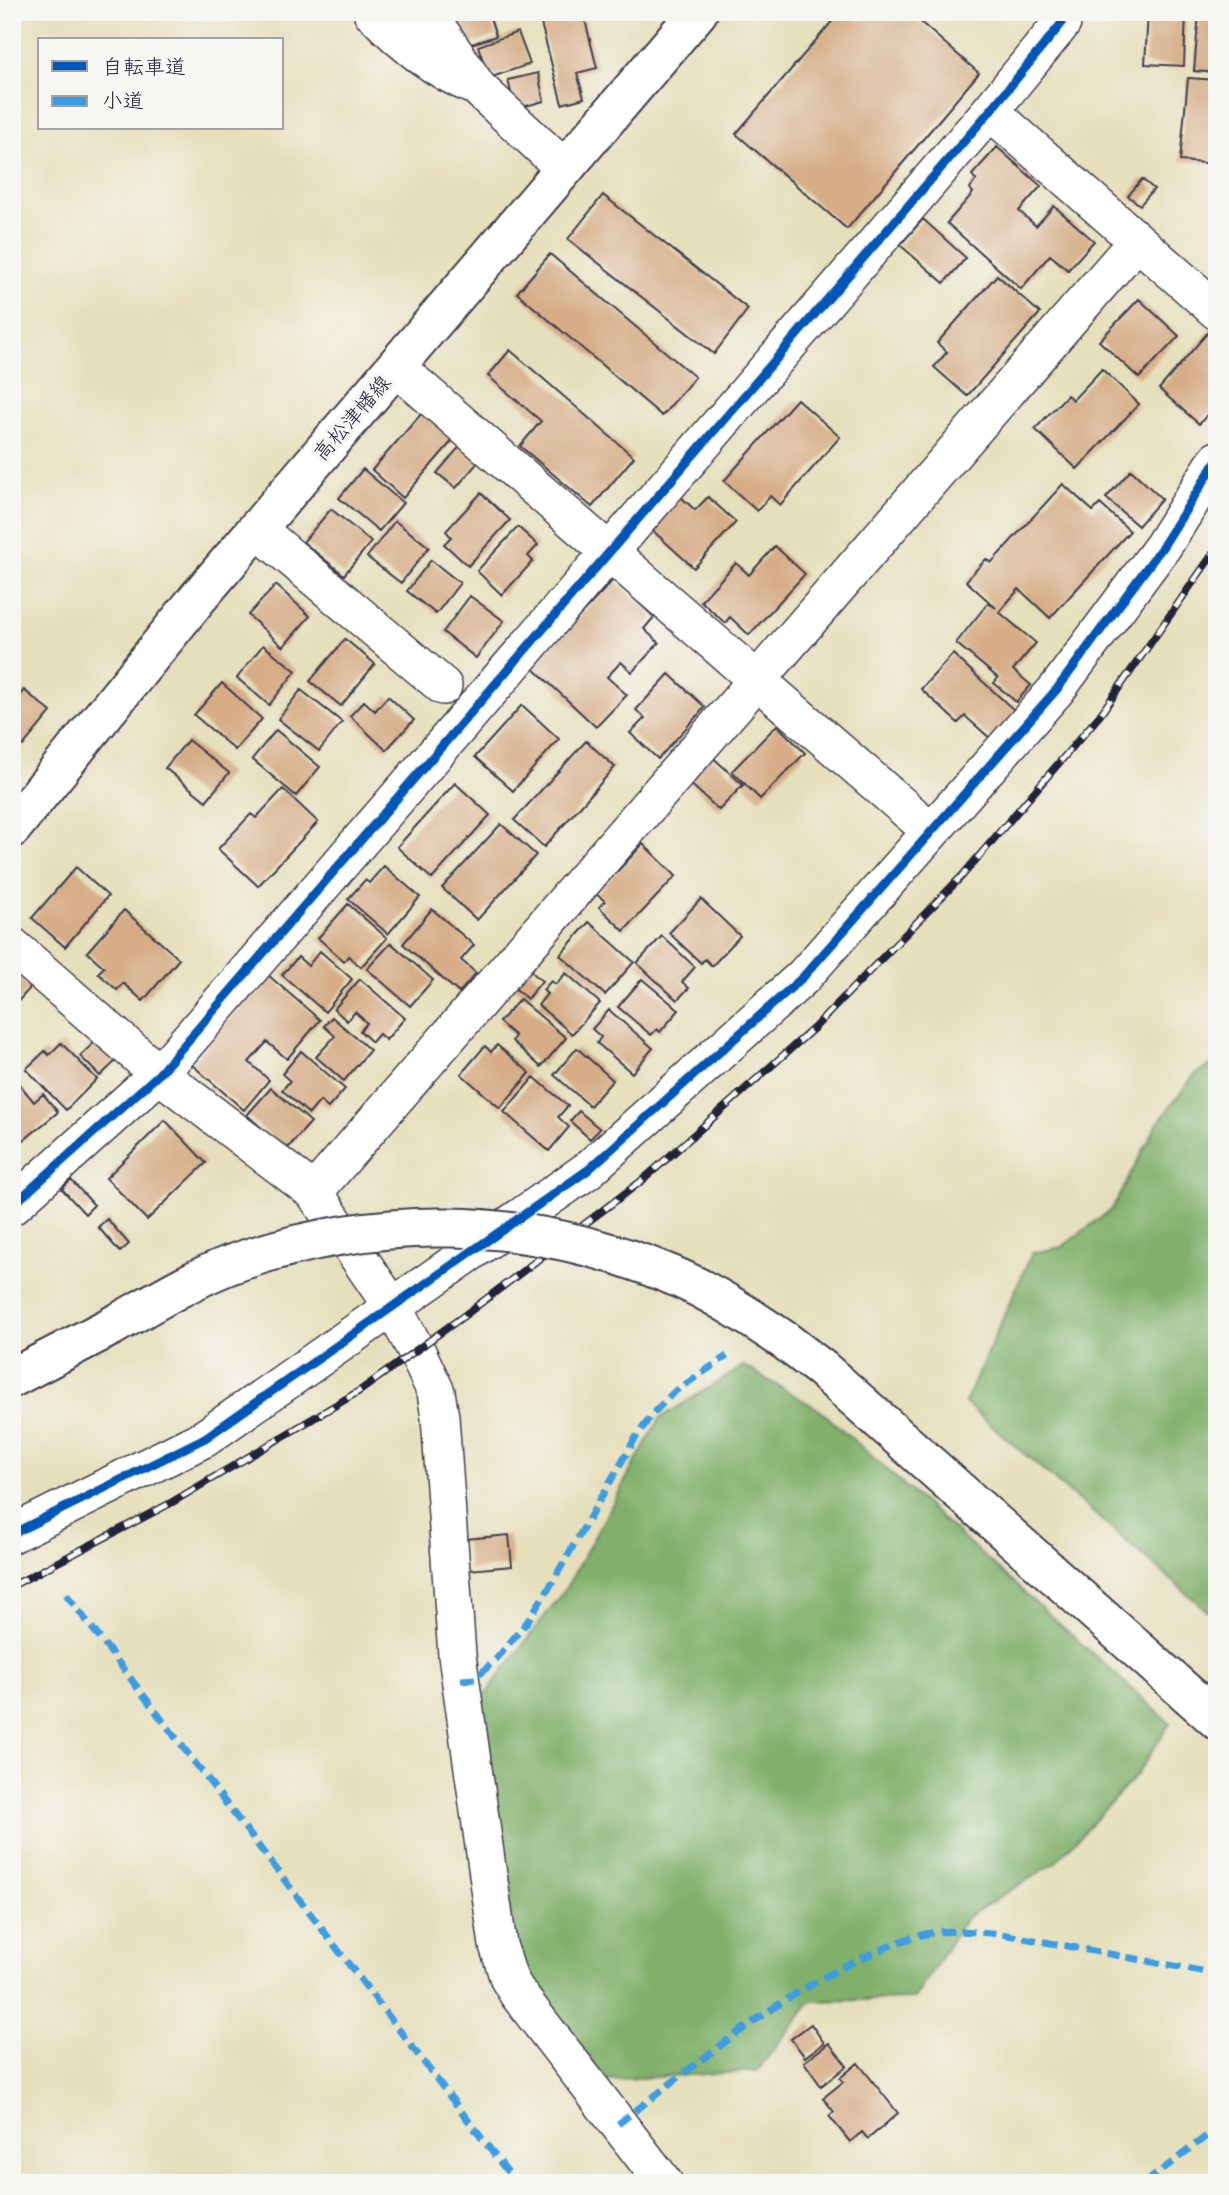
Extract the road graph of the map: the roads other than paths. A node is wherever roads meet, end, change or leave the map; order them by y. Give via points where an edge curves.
1 (372, 12) edge
2 (423, 12) edge
3 (698, 12) edge
4 (1060, 12) edge
5 (478, 88) junction
6 (990, 111) junction
7 (565, 169) junction
8 (1137, 241) junction
9 (1217, 311) edge
10 (396, 367) junction
11 (1217, 460) edge
12 (257, 529) junction
13 (609, 551) junction
14 (755, 679) junction
15 (443, 686) dead end
16 (12, 828) edge
17 (931, 831) junction
18 (12, 946) edge
19 (159, 1074) junction
20 (314, 1192) junction
21 (12, 1206) edge
22 (393, 1308) junction
23 (12, 1378) edge
24 (16, 1527) edge
25 (1217, 1720) edge
26 (664, 2183) edge

1 - 5 street via 399,40 449,76
2 - 5 street
3 - 7 street, 高松津幡線
4 - 6 street via 1062,23
5 - 7 street
6 - 8 street
6 - 13 street
7 - 10 street, 高松津幡線
8 - 9 street
8 - 14 street
10 - 12 street, 高松津幡線
10 - 13 street
11 - 17 street via 1163,546 1057,689
12 - 15 street
12 - 16 street, 高松津幡線
13 - 14 street
13 - 19 street
14 - 17 street
14 - 20 street
17 - 22 street via 803,977 588,1170
18 - 19 street
19 - 20 street
19 - 21 street
20 - 22 street
22 - 24 street via 205,1438
22 - 26 street via 436,1392 457,1655 502,1963 518,1994
23 - 25 street, bridge via 227,1266 352,1232 483,1228 547,1236 610,1252 718,1298 784,1340

